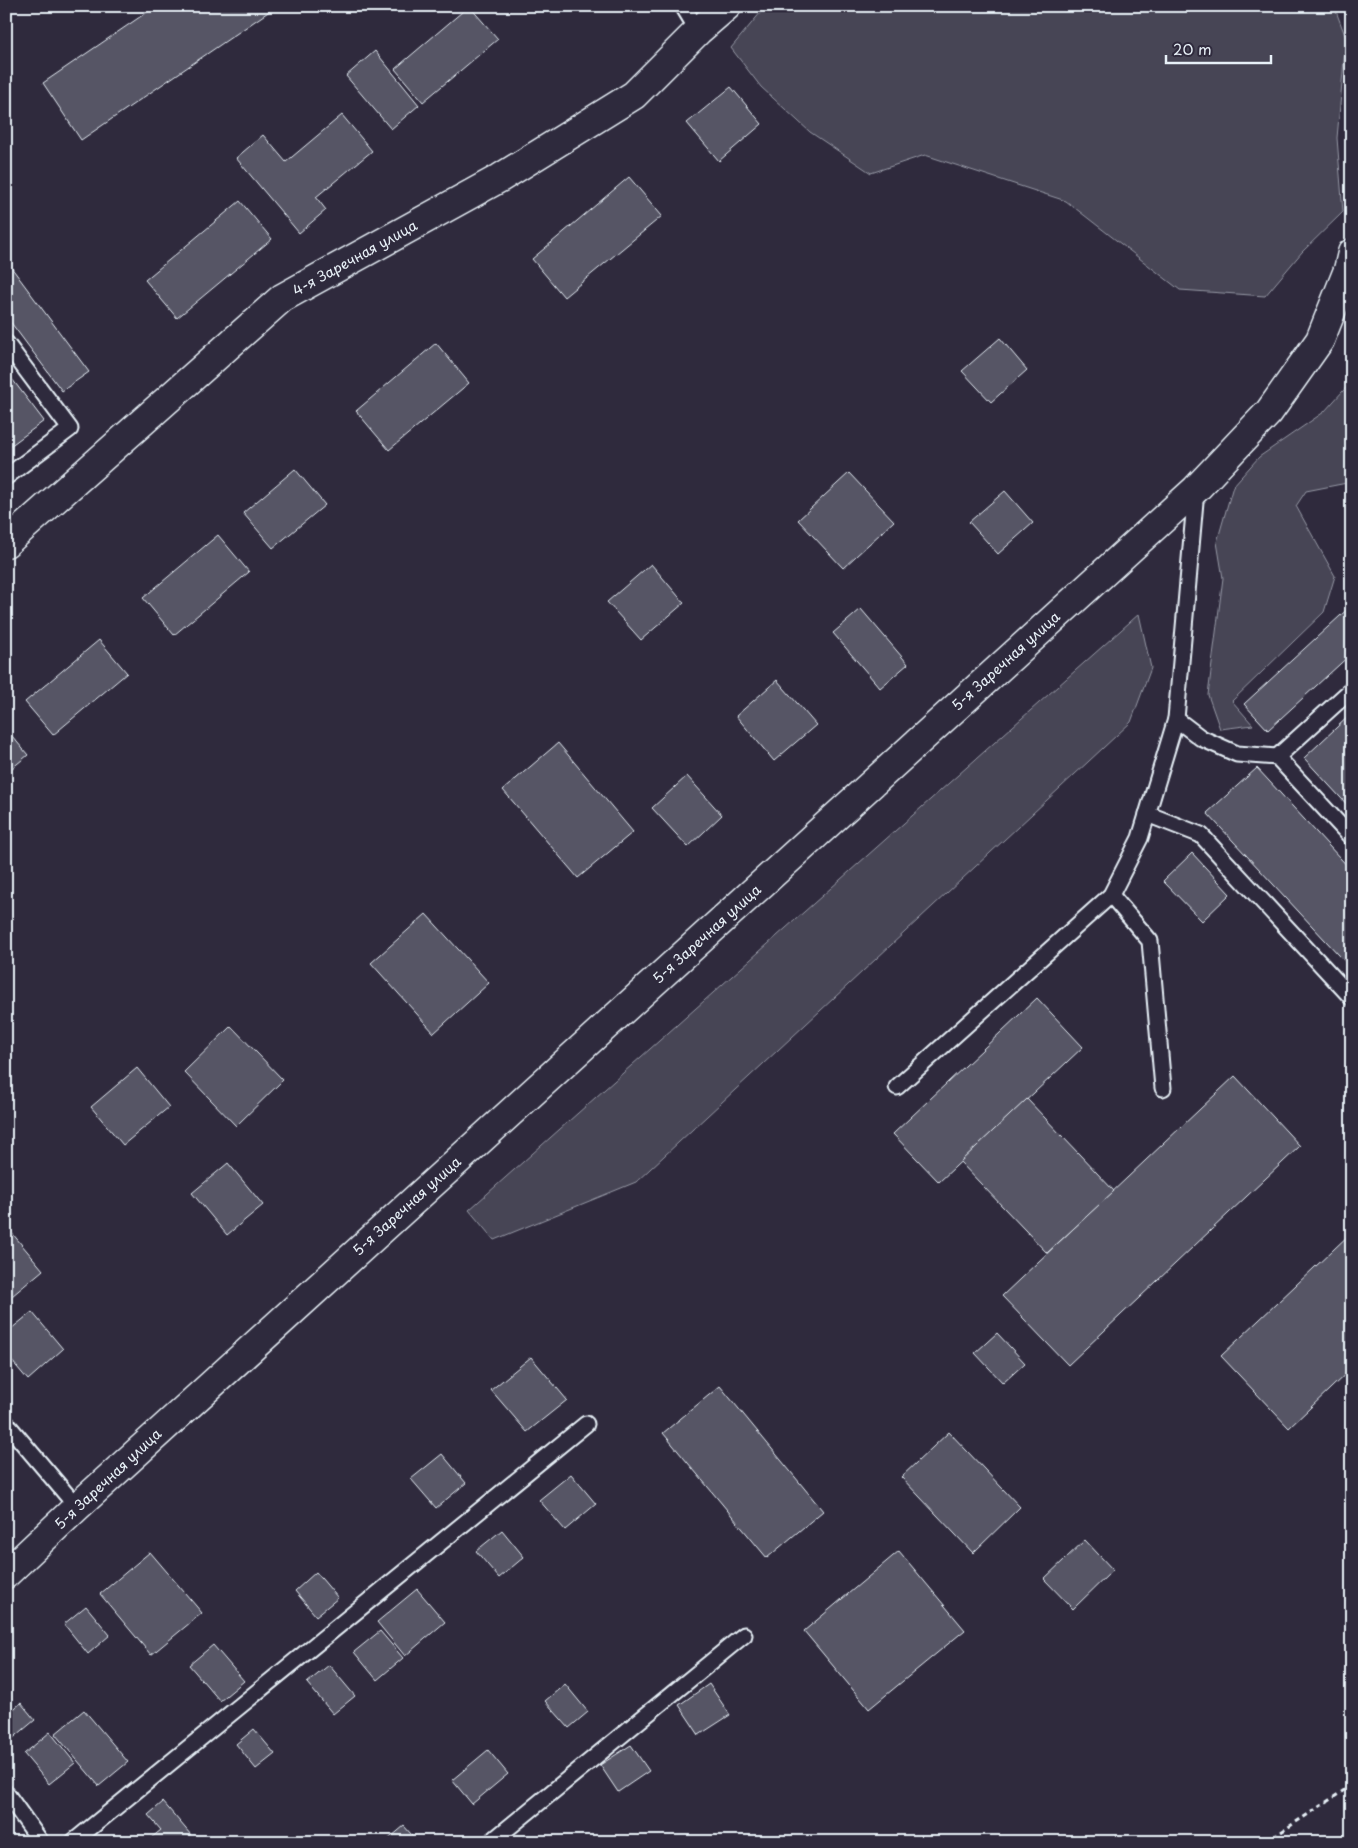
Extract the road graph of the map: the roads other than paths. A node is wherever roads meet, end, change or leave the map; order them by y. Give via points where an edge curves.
1 (683, 6) edge
2 (727, 6) edge
3 (698, 31) junction
4 (1352, 253) edge
5 (6, 343) edge
6 (6, 477) edge
7 (1196, 489) junction
8 (6, 543) edge
9 (1352, 689) edge
10 (1176, 719) junction
11 (1277, 757) junction
12 (1147, 814) junction
13 (1352, 838) edge
14 (1110, 895) junction
15 (1352, 998) edge
16 (896, 1087) dead end
17 (1163, 1088) dead end
18 (6, 1422) edge
19 (586, 1424) dead end
20 (77, 1506) junction
21 (6, 1574) edge
22 (744, 1635) dead end
23 (6, 1793) edge
24 (41, 1842) edge
25 (73, 1842) edge
26 (491, 1842) edge

1 - 3 lane
2 - 3 street, 4-я Заречная улица
3 - 8 street, 4-я Заречная улица via 634,95 500,178 282,298
4 - 7 street, 5-я Заречная улица via 1320,340 1269,412
5 - 6 lane via 70,429
7 - 10 lane
7 - 20 street, 5-я Заречная улица
9 - 11 lane
10 - 11 lane via 1201,738 1238,754
10 - 12 lane
11 - 13 lane
12 - 14 lane via 1140,838
12 - 15 lane via 1201,835
14 - 16 lane
14 - 17 lane via 1150,941
18 - 20 lane
19 - 25 lane
20 - 21 street, 5-я Заречная улица
22 - 26 lane
23 - 24 lane

